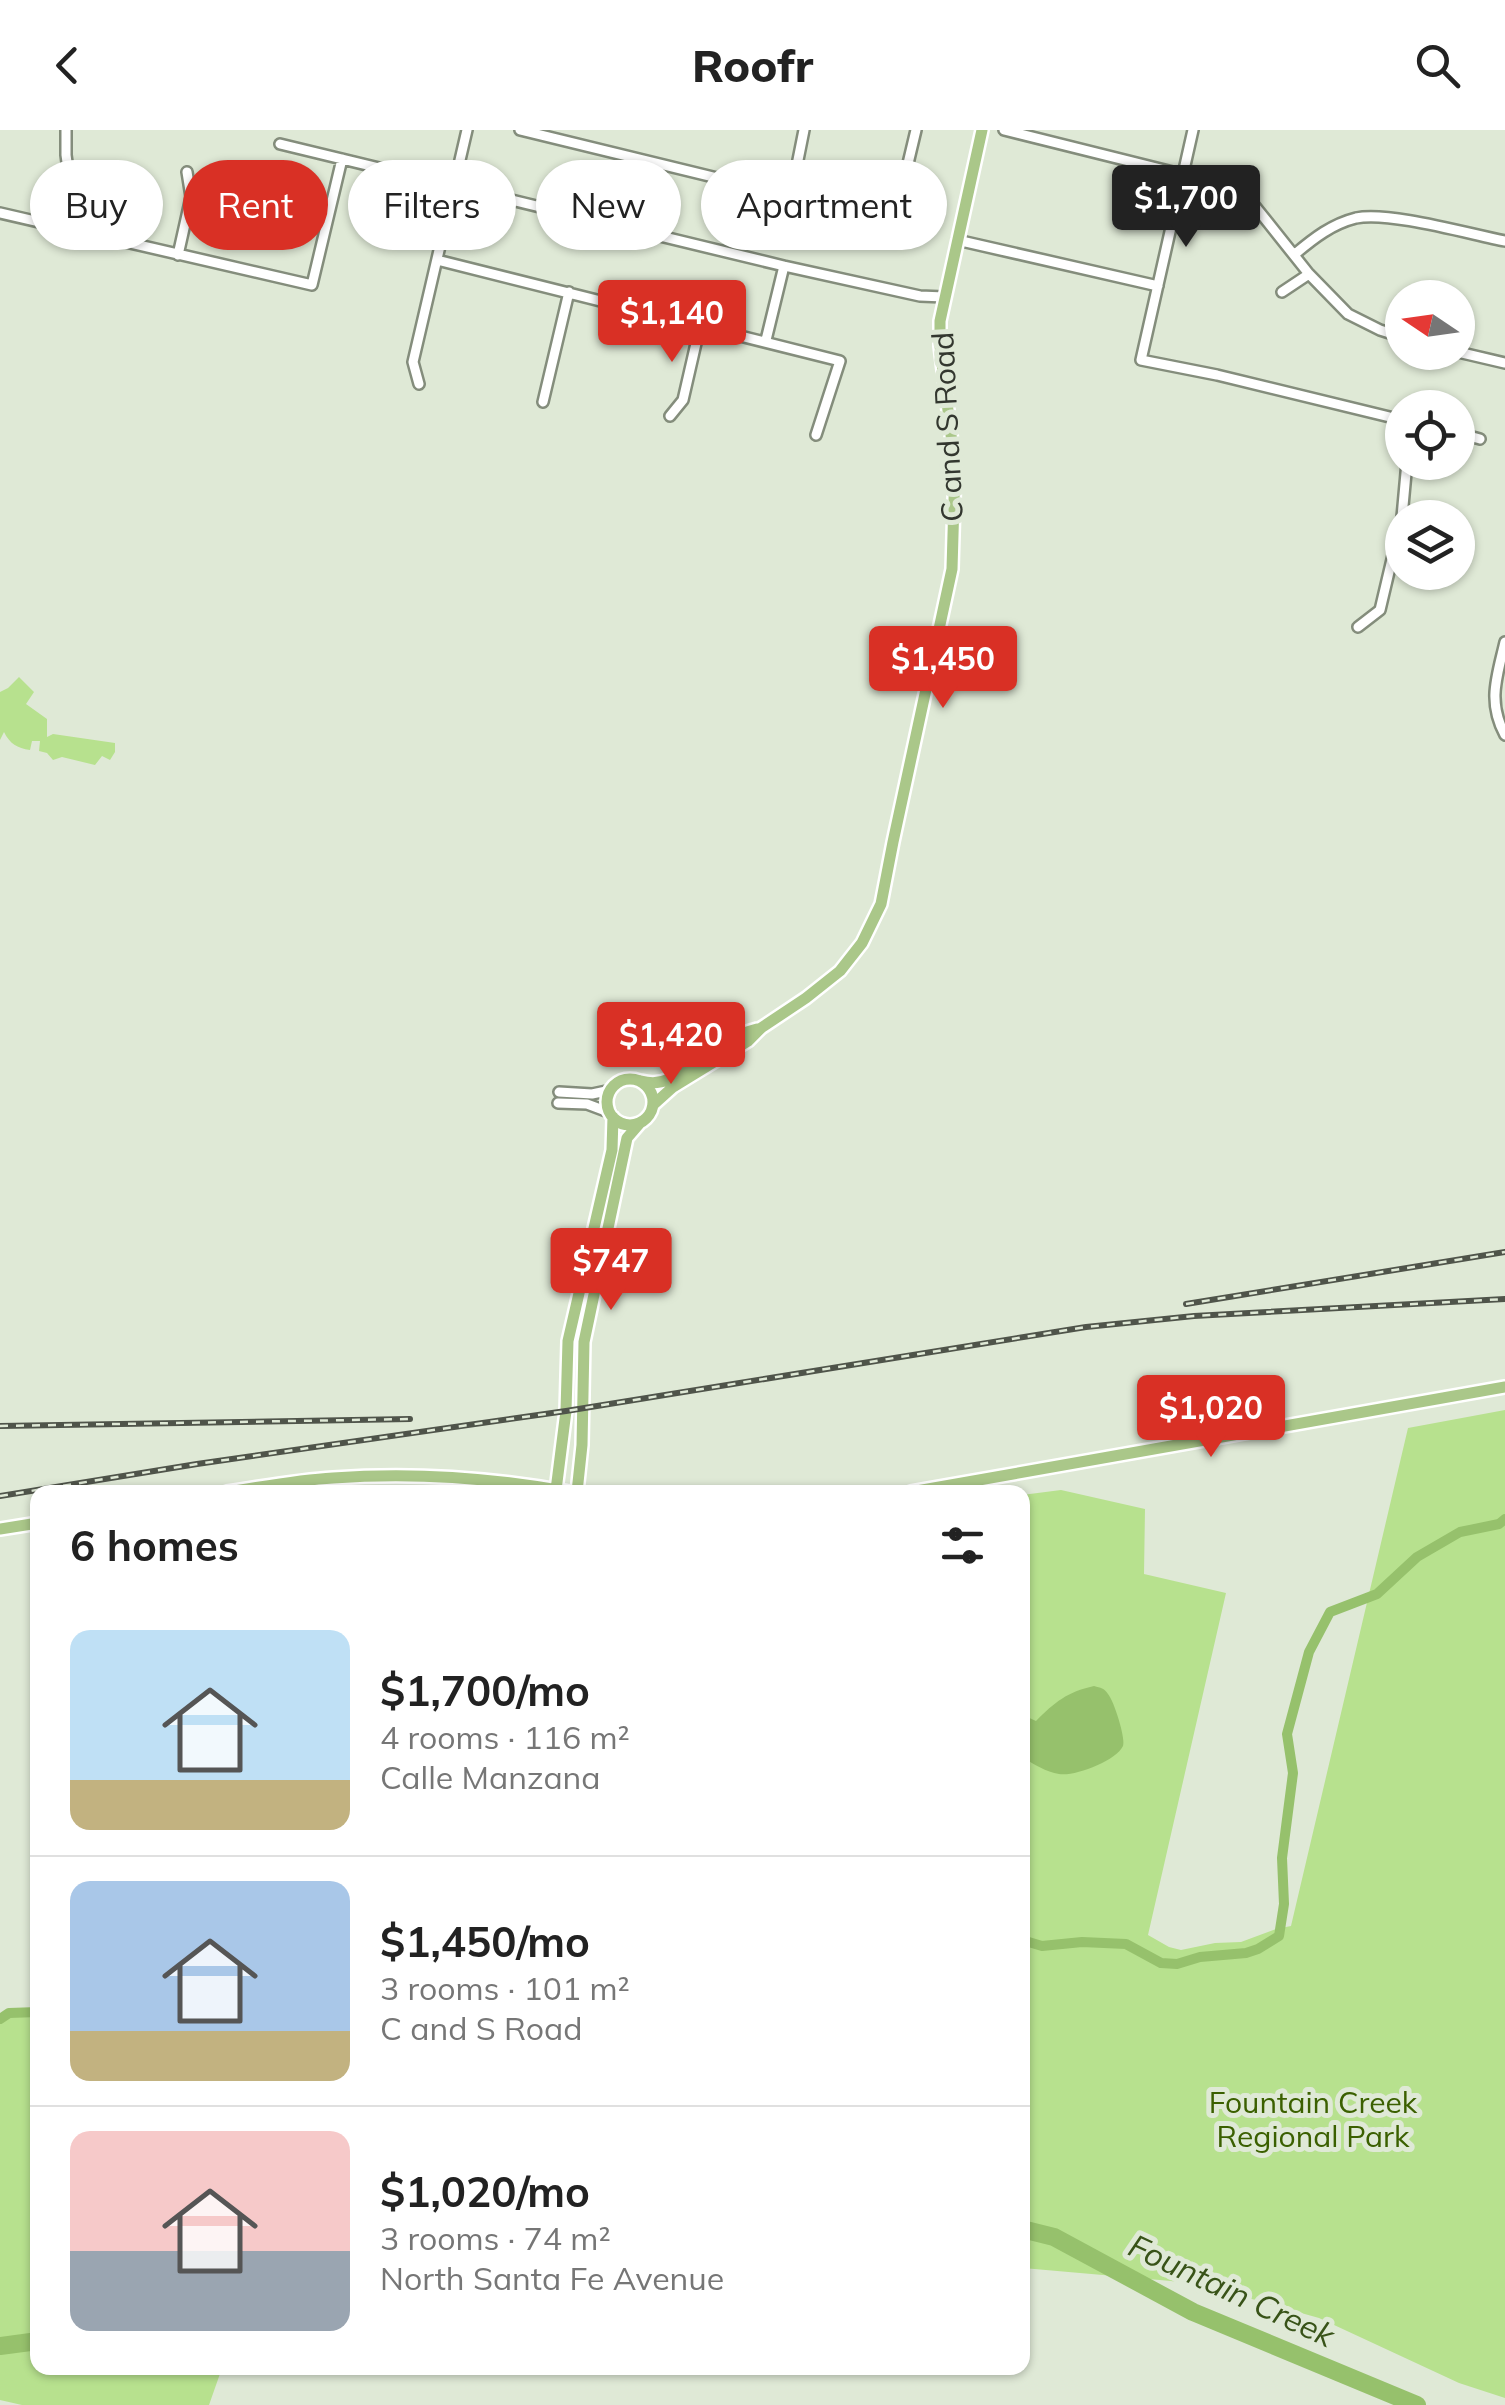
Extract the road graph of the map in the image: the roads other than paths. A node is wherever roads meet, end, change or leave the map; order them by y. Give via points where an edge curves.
1 (66, 130) edge
2 (467, 130) edge
3 (520, 130) edge
4 (804, 130) edge
5 (916, 130) edge
6 (982, 130) edge
7 (1004, 130) edge
8 (1194, 130) edge
9 (280, 144) dead end
10 (342, 159) junction
11 (67, 160) edge
12 (348, 160) edge
13 (460, 160) edge
14 (798, 160) edge
15 (909, 160) edge
16 (701, 173) edge
17 (1183, 174) junction
18 (516, 200) edge
19 (0, 213) edge
20 (30, 220) edge
21 (183, 233) edge
22 (957, 240) junction
23 (1505, 241) edge
24 (157, 250) edge
25 (438, 250) edge
26 (1295, 254) junction
27 (178, 255) junction
28 (436, 260) junction
29 (784, 266) junction
30 (1310, 274) junction
31 (1158, 286) junction
32 (569, 292) junction
33 (1282, 292) dead end
34 (944, 297) junction
35 (700, 326) junction
36 (1385, 332) edge
37 (766, 340) junction
38 (1475, 356) edge
39 (1505, 363) edge
40 (418, 384) dead end
41 (543, 402) dead end
42 (670, 416) dead end
43 (1385, 416) edge
44 (816, 435) dead end
45 (1475, 438) edge
46 (1480, 439) dead end
47 (1405, 480) edge
48 (1358, 627) dead end
49 (1505, 642) edge
50 (1505, 735) edge
51 (761, 1028) junction
52 (640, 1080) junction
53 (611, 1090) junction
54 (654, 1105) junction
55 (612, 1115) junction
56 (640, 1123) junction
57 (1505, 1387) edge
58 (274, 1485) edge
59 (520, 1485) edge
60 (557, 1485) edge
61 (574, 1485) edge
62 (951, 1485) edge
63 (30, 1523) edge
64 (0, 1529) edge

1 - 11 street
2 - 13 street
3 - 16 street
4 - 14 street
5 - 15 street
6 - 22 main road, C and S Road
7 - 17 street
8 - 17 street
9 - 10 street
10 - 12 street
10 - 27 street via 312,284
17 - 26 street via 1221,184 1254,205
17 - 31 street
18 - 29 street
19 - 20 street
21 - 27 street
22 - 31 street
22 - 34 main road, C and S Road
23 - 26 street via 1358,217 1325,230
24 - 27 street
25 - 28 street
26 - 30 street
28 - 32 street
28 - 40 street via 412,362
29 - 34 street
29 - 37 street
30 - 33 street
30 - 36 street via 1348,314
31 - 43 street via 1141,360
32 - 35 street
32 - 41 street
34 - 51 main road, C and S Road via 940,346 955,467 952,569 882,904 840,970
35 - 37 street
35 - 42 street via 683,400
37 - 44 street via 840,360
38 - 39 street
45 - 46 street
47 - 48 street via 1380,610
49 - 50 street via 1494,690
51 - 52 main road, C and S Road via 709,1049 670,1080
51 - 54 main road, C and S Road
52 - 53 main road via 625,1079
52 - 54 main road
53 - 55 main road
53 - 55 street via 559,1098
54 - 56 main road
55 - 56 main road
55 - 60 main road via 612,1150 568,1341
56 - 61 main road via 627,1138 584,1342
57 - 62 main road
58 - 59 main road via 359,1476
63 - 64 main road

